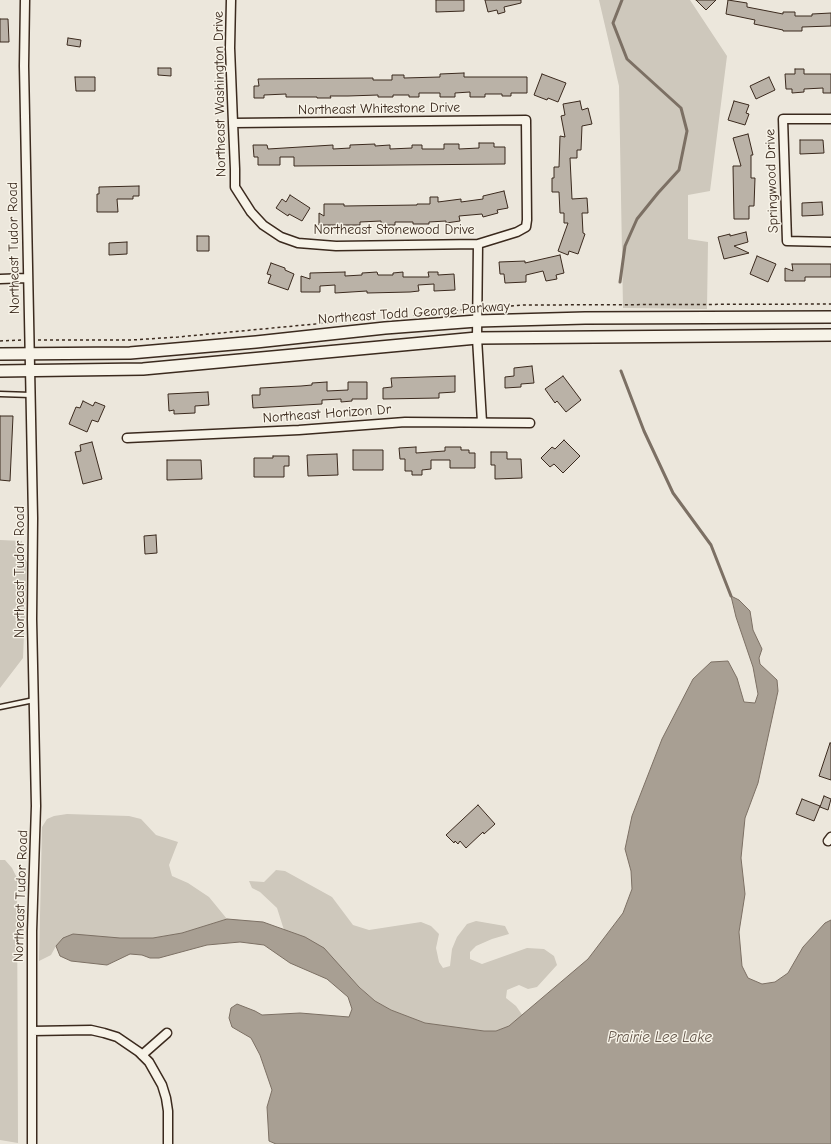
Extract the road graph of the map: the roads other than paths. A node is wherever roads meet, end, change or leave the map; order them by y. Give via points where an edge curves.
1 (25, 0) edge
2 (231, 0) edge
3 (831, 119) edge
4 (233, 123) junction
5 (235, 187) joint
6 (526, 227) joint
7 (831, 242) edge
8 (478, 244) junction
9 (27, 278) junction
10 (0, 279) edge
11 (831, 317) edge
12 (477, 321) junction
13 (831, 335) edge
14 (477, 338) junction
15 (0, 354) edge
16 (30, 354) junction
17 (30, 370) junction
18 (0, 371) edge
19 (0, 394) edge
20 (31, 395) junction
21 (482, 422) junction
22 (530, 423) dead end
23 (127, 438) dead end
24 (34, 700) junction
25 (0, 707) edge
26 (32, 1030) junction
27 (166, 1033) dead end
28 (142, 1055) junction
29 (32, 1144) edge
30 (168, 1144) edge

1 - 9 street, Northeast Tudor Road
2 - 4 street, Northeast Washington Drive
3 - 7 street, Springwood Drive via 783,119 787,241
4 - 5 street, Northeast Washington Drive
4 - 6 street, Northeast Whitestone Drive via 526,120
5 - 8 street, Northeast Stonewood Drive via 263,225 281,237 298,243 336,246
6 - 8 street, Northeast Stonewood Drive
8 - 12 street
9 - 10 street
9 - 16 street, Northeast Tudor Road
11 - 12 main road, Northeast Todd George Parkway
12 - 14 street
12 - 16 main road, Northeast Todd George Parkway via 159,351
13 - 14 main road
14 - 17 main road via 143,369
14 - 21 street
15 - 16 main road, Northeast Todd George Parkway
16 - 17 street, Northeast Tudor Road
17 - 18 main road
17 - 20 street, Northeast Tudor Road
19 - 20 lane
20 - 24 street, Northeast Tudor Road
21 - 22 street, Northeast Horizon Dr
21 - 23 street, Northeast Horizon Dr via 405,422
24 - 25 lane
24 - 26 street, Northeast Tudor Road via 36,806
26 - 28 street via 91,1030 117,1037
26 - 29 street, Northeast Tudor Road
27 - 28 street
28 - 30 street via 156,1073 166,1098

